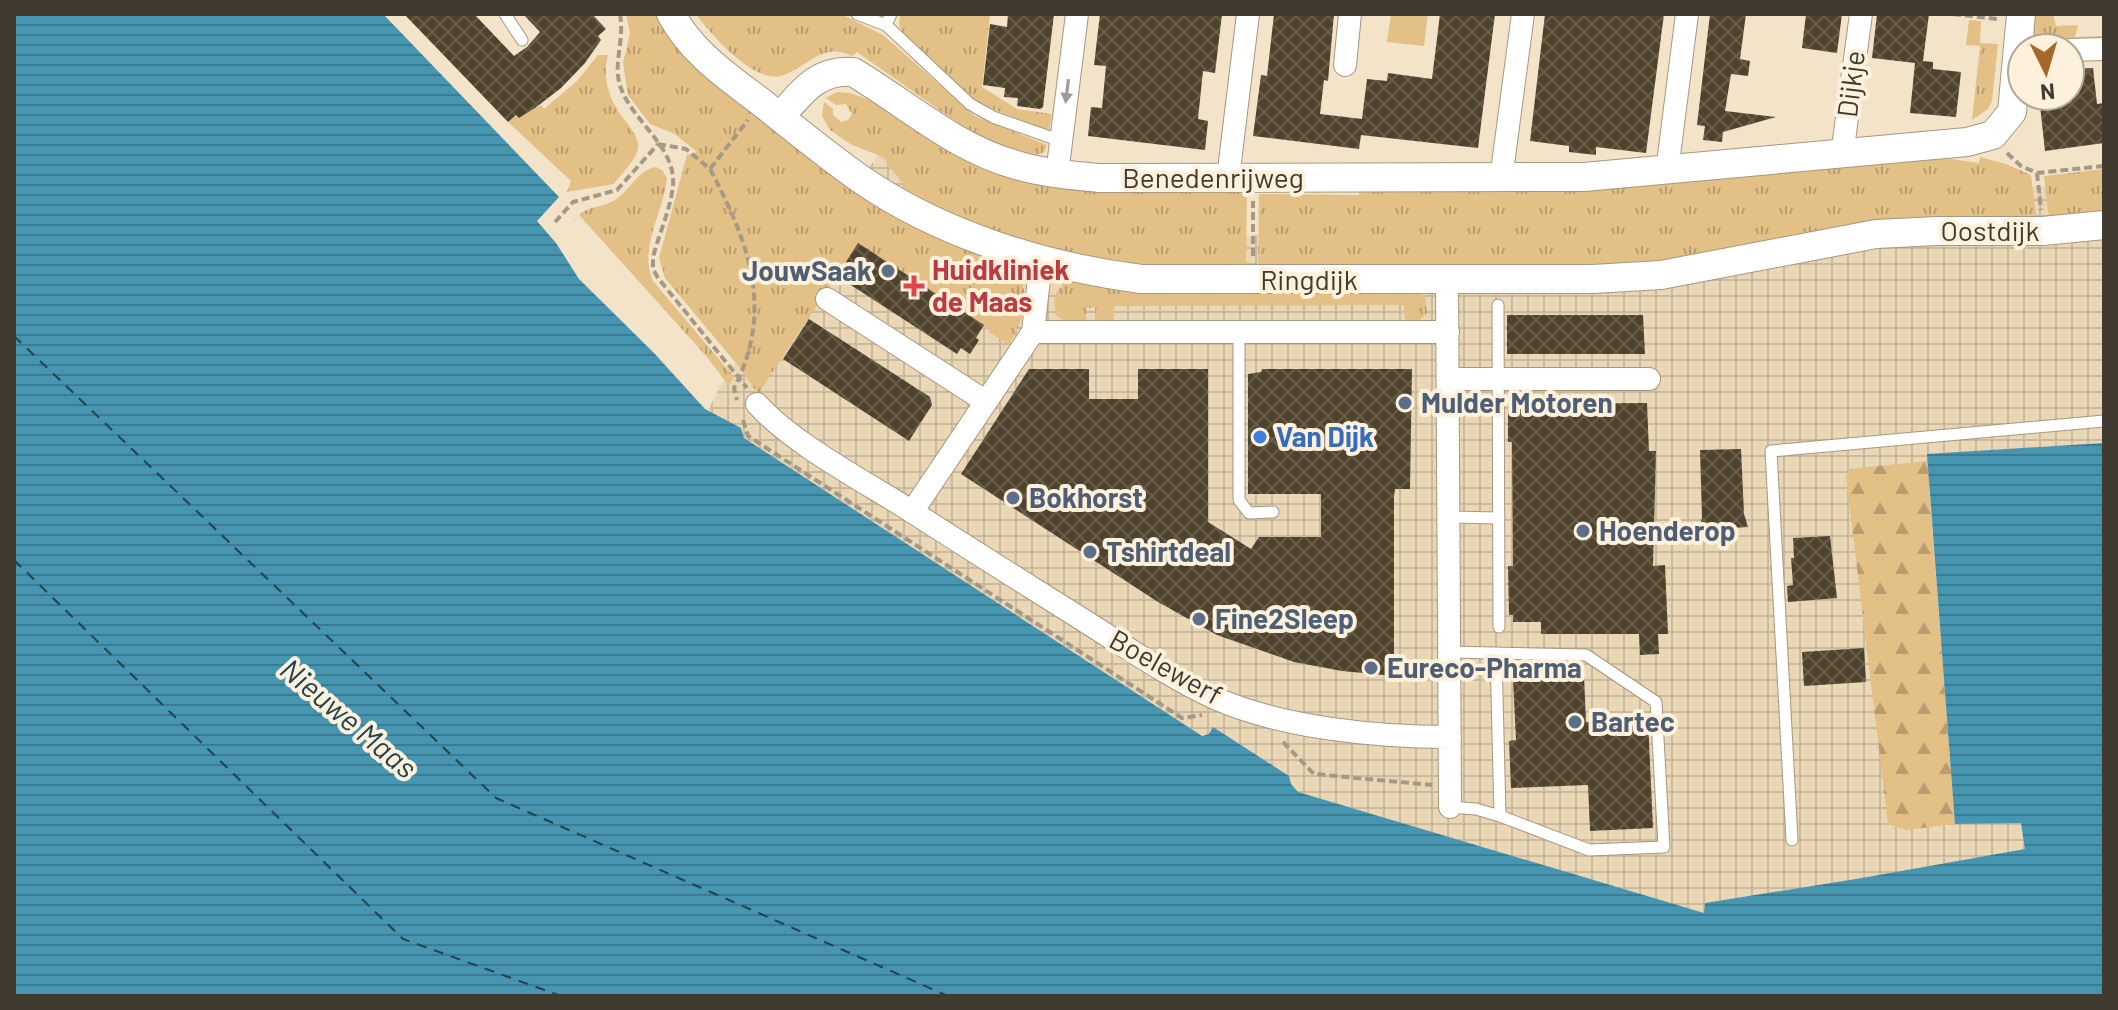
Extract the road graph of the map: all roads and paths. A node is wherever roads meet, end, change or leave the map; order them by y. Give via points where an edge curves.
1 (505, 14) edge
2 (620, 14) edge
3 (671, 14) edge
4 (857, 14) edge
5 (1077, 14) edge
6 (1248, 14) edge
7 (1350, 14) edge
8 (1523, 14) edge
9 (1687, 14) edge
10 (1861, 14) edge
11 (1953, 14) edge
12 (2020, 18) edge
13 (888, 20) edge
14 (522, 40) dead end
15 (1345, 65) dead end
16 (2012, 112) edge
17 (780, 117) junction
18 (744, 125) dead end
19 (1993, 135) junction
20 (1061, 141) junction
21 (658, 144) junction
22 (1842, 155) junction
23 (2104, 166) edge
24 (710, 169) junction
25 (1667, 171) junction
26 (2037, 173) junction
27 (1057, 174) junction
28 (1501, 179) junction
29 (1241, 184) junction
30 (2041, 212) dead end
31 (555, 222) dead end
32 (2104, 225) edge
33 (1876, 234) joint
34 (1041, 261) junction
35 (1253, 268) dead end
36 (1447, 280) junction
37 (827, 299) dead end
38 (1498, 305) dead end
39 (1239, 331) junction
40 (1033, 332) junction
41 (1448, 332) junction
42 (740, 377) junction
43 (1448, 379) junction
44 (1499, 379) junction
45 (1649, 379) dead end
46 (985, 401) junction
47 (757, 404) joint
48 (2104, 421) edge
49 (912, 512) junction
50 (1273, 512) dead end
51 (1449, 517) junction
52 (1499, 518) junction
53 (1499, 627) dead end
54 (1449, 652) junction
55 (1496, 653) junction
56 (1450, 737) junction
57 (1450, 807) joint
58 (1500, 816) junction
59 (1792, 840) dead end

1 - 14 lane
2 - 21 path via 618,75 626,100
3 - 17 street via 712,66
4 - 13 lane
5 -> 20 street
6 - 29 street
7 - 15 street
8 - 28 street
9 - 25 street
10 - 22 street, Dijkje
11 - 12 path
13 - 20 lane via 970,104
16 - 19 street
17 - 27 street, Benedenrijweg via 814,79 837,70 853,72 980,152
17 - 34 street, Ringdijk via 864,182 914,210
18 - 24 path
19 - 22 street, Benedenrijweg
19 - 26 path via 2021,166
20 - 27 street
21 - 24 path via 686,149
21 - 31 path via 617,190 573,202
21 - 42 path via 670,161 673,184 653,269
22 - 25 street, Benedenrijweg
23 - 26 path
24 - 42 path via 746,247 755,285 753,331
25 - 28 street, Benedenrijweg
26 - 30 path
27 - 29 street, Benedenrijweg
28 - 29 street, Benedenrijweg via 1396,176
29 - 35 path
32 - 33 street, Oostdijk
33 - 36 street, Ringdijk via 1661,275
34 - 36 street, Ringdijk via 1141,279
34 - 40 street
36 - 41 street
37 - 46 street
38 - 44 lane
39 - 40 street
39 - 41 street
39 - 50 lane via 1239,500 1249,513
40 - 46 street
41 - 43 street
42 - 47 path
43 - 44 street
43 - 51 street
44 - 45 street
44 - 52 lane
46 - 49 street
47 - 49 street, Boelewerf via 803,441
48 - 59 lane via 1771,451
49 - 56 street, Boelewerf via 1218,699 1337,730
51 - 52 lane
51 - 54 street
52 - 53 lane
54 - 55 lane
54 - 56 street
55 - 58 lane
55 - 58 lane via 1586,655 1656,702 1664,847 1589,850
56 - 57 street
57 - 58 lane

